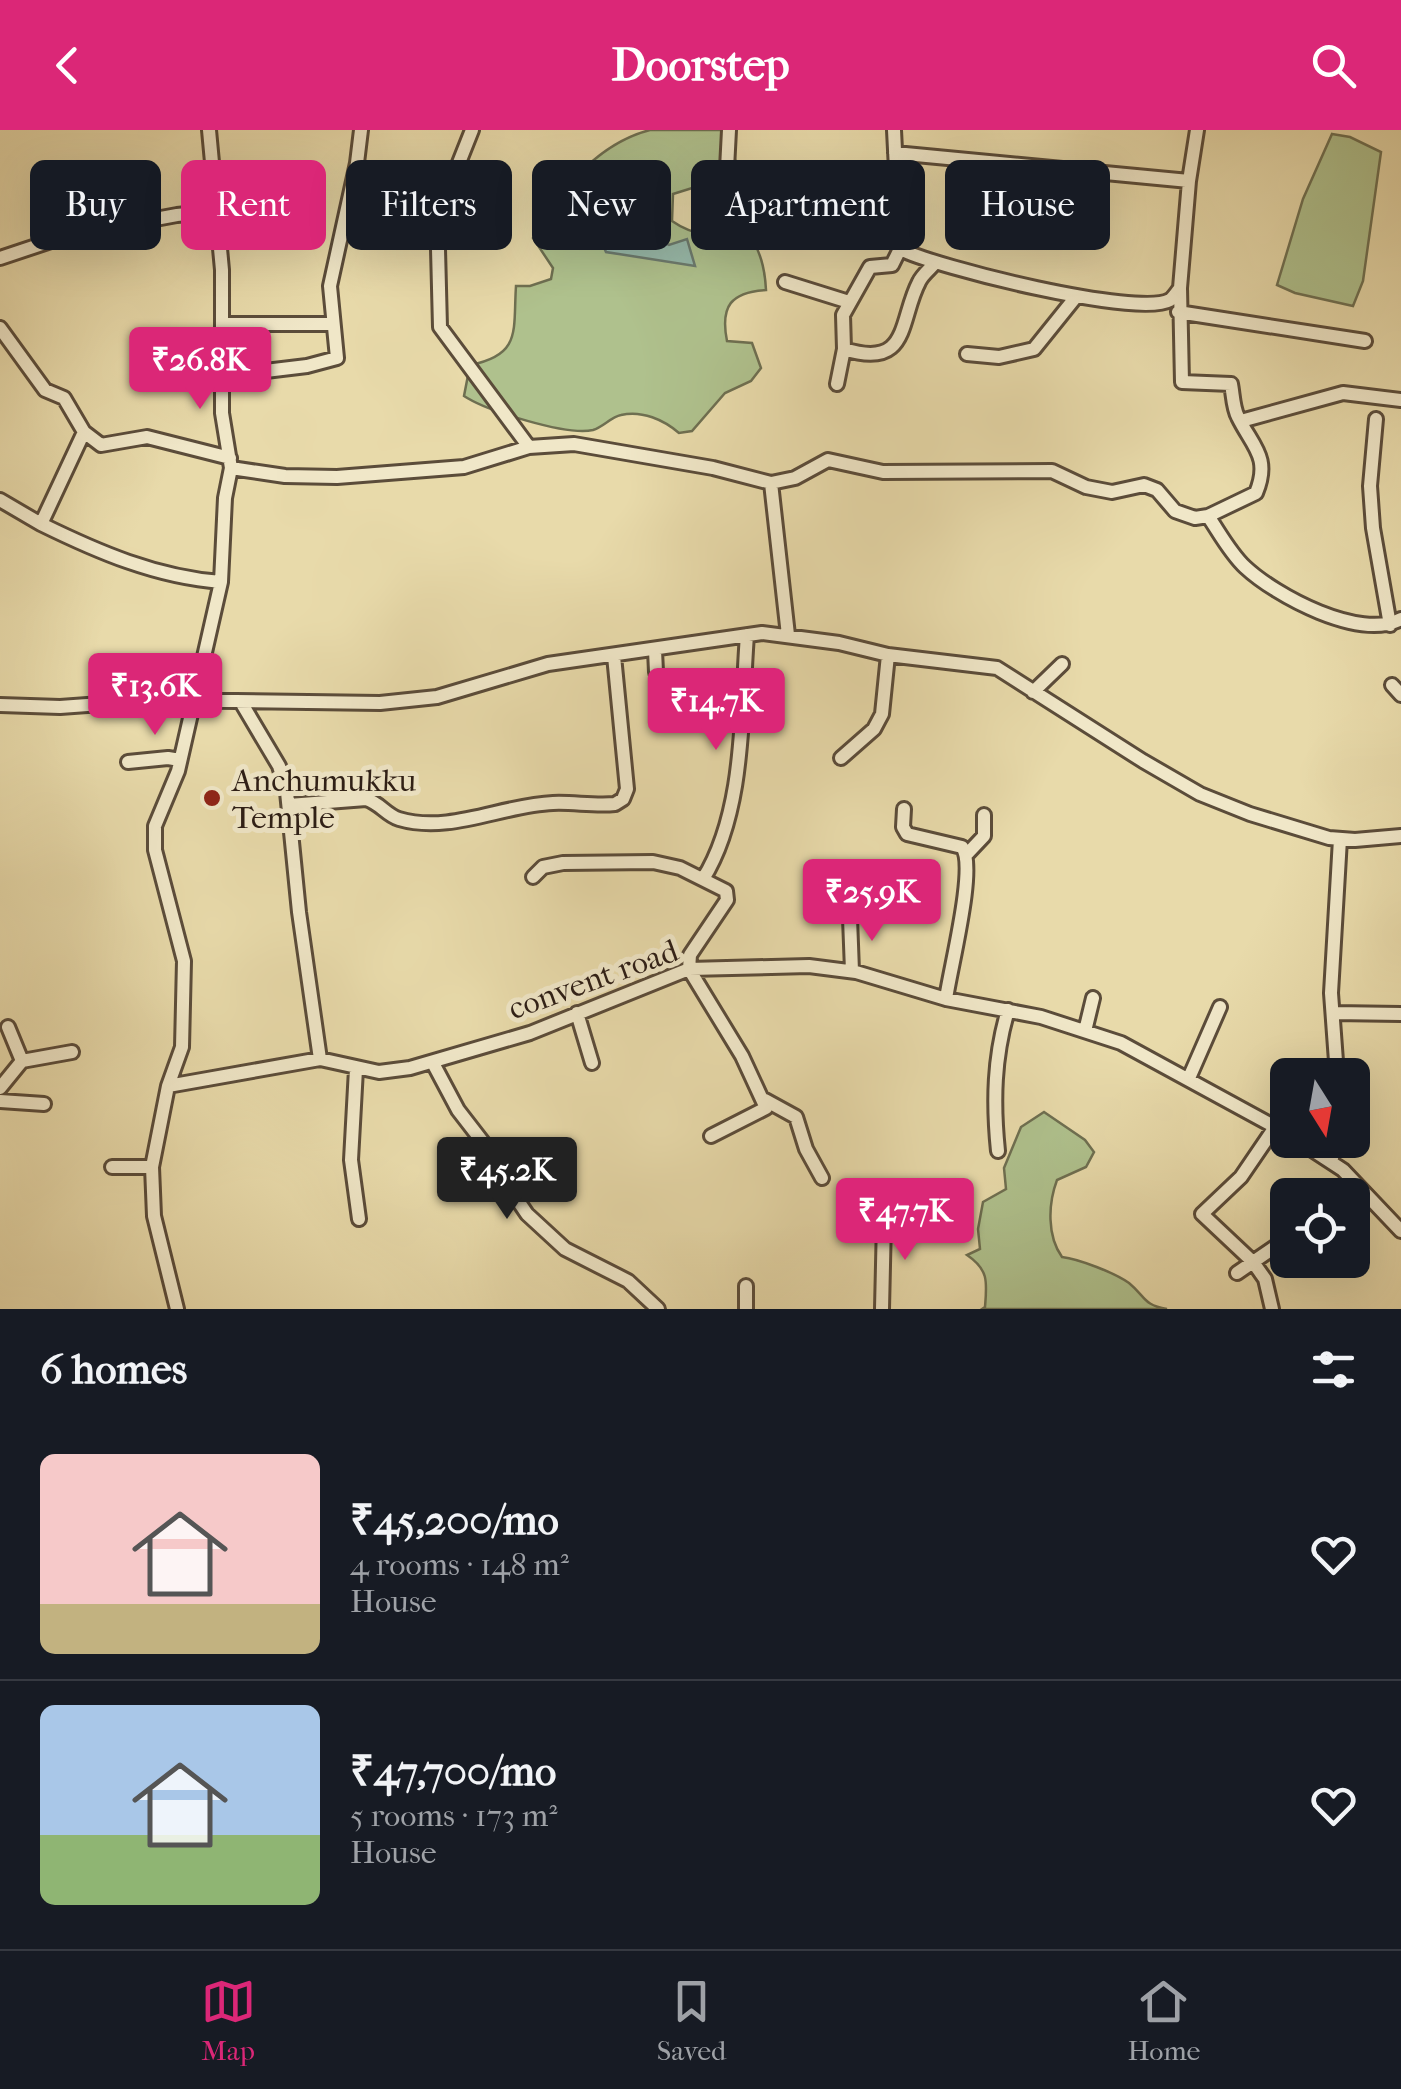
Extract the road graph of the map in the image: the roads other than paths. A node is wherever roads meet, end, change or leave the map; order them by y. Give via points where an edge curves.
1 (210, 130) edge
2 (361, 130) edge
3 (472, 130) edge
4 (729, 130) edge
5 (894, 130) edge
6 (1197, 130) edge
7 (895, 153) junction
8 (212, 160) edge
9 (727, 160) edge
10 (895, 160) edge
11 (1188, 181) junction
12 (181, 217) edge
13 (219, 250) edge
14 (900, 250) edge
15 (902, 250) edge
16 (0, 258) edge
17 (934, 263) junction
18 (785, 282) dead end
19 (1180, 288) junction
20 (1074, 298) junction
21 (849, 302) junction
22 (1178, 312) junction
23 (224, 324) junction
24 (333, 324) junction
25 (0, 328) edge
26 (1365, 341) dead end
27 (844, 350) junction
28 (968, 354) dead end
29 (224, 376) junction
30 (837, 384) dead end
31 (1401, 400) edge
32 (1376, 418) dead end
33 (1241, 421) junction
34 (84, 432) junction
35 (530, 447) junction
36 (230, 463) junction
37 (771, 483) junction
38 (0, 500) edge
39 (1208, 516) junction
40 (41, 524) junction
41 (221, 582) junction
42 (1396, 622) edge
43 (748, 634) junction
44 (788, 636) junction
45 (656, 650) junction
46 (888, 655) junction
47 (614, 656) junction
48 (1062, 664) dead end
49 (656, 672) dead end
50 (1033, 692) junction
51 (194, 701) junction
52 (241, 702) junction
53 (0, 704) edge
54 (841, 758) dead end
55 (180, 760) junction
56 (128, 762) dead end
57 (288, 805) junction
58 (904, 810) dead end
59 (984, 815) dead end
60 (1401, 836) edge
61 (1340, 839) junction
62 (968, 854) junction
63 (533, 877) dead end
64 (704, 880) junction
65 (850, 918) dead end
66 (690, 969) junction
67 (852, 971) junction
68 (1092, 998) dead end
69 (946, 999) junction
70 (1220, 1007) dead end
71 (1008, 1010) junction
72 (578, 1013) junction
73 (1334, 1013) junction
74 (1401, 1014) edge
75 (8, 1027) dead end
76 (1085, 1031) junction
77 (72, 1052) dead end
78 (1336, 1058) edge
79 (320, 1059) junction
80 (22, 1061) junction
81 (434, 1063) junction
82 (592, 1063) dead end
83 (356, 1069) junction
84 (1190, 1078) junction
85 (168, 1086) junction
86 (0, 1088) edge
87 (765, 1100) junction
88 (0, 1101) edge
89 (44, 1104) dead end
90 (1270, 1125) edge
91 (711, 1136) dead end
92 (1270, 1144) edge
93 (998, 1150) dead end
94 (1326, 1158) edge
95 (1332, 1158) edge
96 (1331, 1161) junction
97 (152, 1167) junction
98 (112, 1168) dead end
99 (822, 1178) dead end
100 (1342, 1178) edge
101 (1370, 1206) edge
102 (360, 1219) dead end
103 (884, 1221) dead end
104 (1401, 1231) edge
105 (1270, 1250) edge
106 (1253, 1262) junction
107 (1237, 1273) dead end
108 (746, 1286) dead end
109 (177, 1309) edge
110 (658, 1309) edge
111 (746, 1309) edge
112 (882, 1309) edge
113 (1272, 1309) edge

1 - 8 street
2 - 24 street via 330,286
3 - 35 street via 447,193 438,249 440,327
4 - 9 street
5 - 7 street
6 - 11 street
7 - 10 street
7 - 11 street
11 - 19 street
12 - 16 street via 83,232
13 - 23 street
14 - 21 street via 892,265 870,267
15 - 17 street
17 - 20 street
17 - 27 street via 919,282 902,336 867,356
18 - 21 street
19 - 20 street via 1156,303
19 - 22 street
20 - 28 street via 1034,348 1000,357
21 - 27 street
22 - 26 street
22 - 33 street via 1182,382 1231,384
23 - 24 street
23 - 29 street
24 - 29 street via 337,358
25 - 34 street via 46,390 64,398
27 - 30 street
29 - 36 street
31 - 33 street via 1343,393
32 - 42 street via 1372,514
33 - 39 street via 1260,457 1262,477 1256,492
34 - 36 street via 101,445 147,437
34 - 40 street
35 - 36 street via 464,467 337,477 285,476
35 - 37 street via 574,444
36 - 41 street
37 - 39 street via 828,460 882,472 1052,471 1112,492 1144,486 1157,490 1176,512
37 - 44 street
38 - 40 street
39 - 42 street via 1241,564 1270,588 1351,622
40 - 41 street via 106,556
41 - 51 street
43 - 44 street
43 - 45 street
43 - 64 street via 731,808
44 - 46 street
45 - 47 street
45 - 49 street
46 - 50 street via 997,668
46 - 54 street via 882,714
47 - 52 street via 548,664 437,697
47 - 57 street via 627,789 615,804 550,803 430,823 400,819 366,799
48 - 50 street
50 - 61 street via 1200,794
51 - 52 street
51 - 53 street
51 - 55 street
52 - 57 street via 279,766
55 - 56 street
55 - 85 street via 155,826 155,850 184,961 182,1047
57 - 79 street
58 - 62 street via 906,834
59 - 62 street via 984,836
60 - 61 street
61 - 73 street
62 - 69 street
63 - 64 street via 563,863 653,862
64 - 66 street via 724,888 727,900 690,955
65 - 67 street
66 - 67 street, convent road
66 - 72 street, convent road
66 - 87 street
67 - 69 street, convent road
68 - 76 street
69 - 71 street, convent road
70 - 84 street
71 - 76 street, convent road
71 - 93 street via 997,1046
72 - 81 street, convent road
72 - 82 street
73 - 74 street
73 - 78 street
75 - 80 street
76 - 84 street, convent road
77 - 80 street
79 - 83 street, convent road
79 - 85 street
80 - 86 street
81 - 83 street, convent road
81 - 110 street via 528,1214 566,1249 628,1282
83 - 102 street via 351,1160
84 - 90 street, convent road
85 - 97 street
87 - 91 street via 763,1112
87 - 99 street via 796,1118
88 - 89 street
92 - 106 street via 1202,1214
94 - 96 street
95 - 96 street
96 - 100 street
97 - 98 street
97 - 109 street via 154,1216
101 - 104 street
103 - 112 street
105 - 106 street
106 - 107 street
106 - 113 street
108 - 111 street

